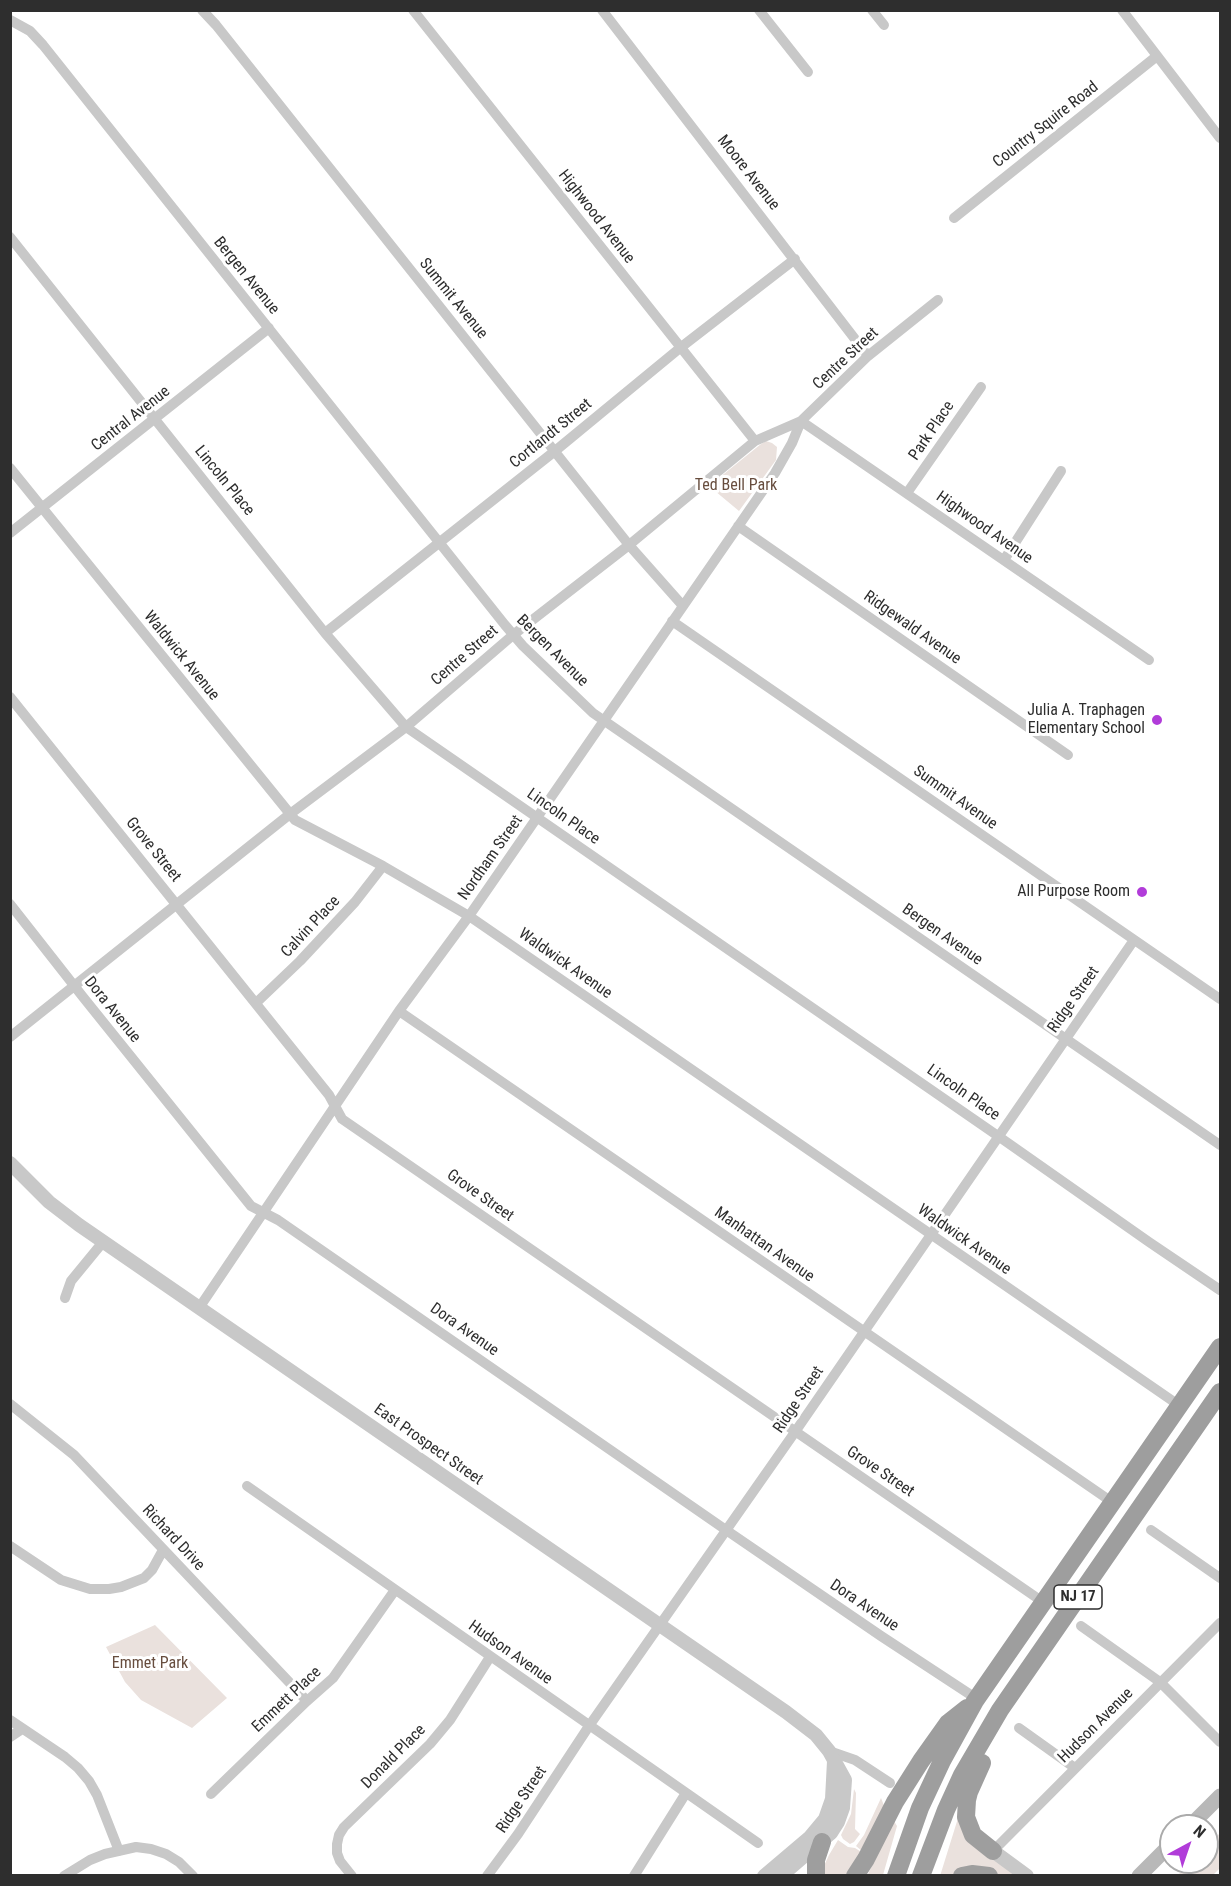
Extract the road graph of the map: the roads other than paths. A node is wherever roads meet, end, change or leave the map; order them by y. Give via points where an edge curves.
1 (202, 10) edge
2 (413, 10) edge
3 (602, 10) edge
4 (759, 10) edge
5 (872, 10) edge
6 (1122, 10) edge
7 (10, 20) edge
8 (884, 25) dead end
9 (1157, 56) junction
10 (808, 72) dead end
11 (1221, 138) edge
12 (954, 218) dead end
13 (10, 237) edge
14 (795, 259) junction
15 (938, 300) dead end
16 (269, 328) junction
17 (680, 348) junction
18 (868, 356) junction
19 (981, 387) dead end
20 (155, 420) junction
21 (801, 421) junction
22 (755, 441) junction
23 (555, 451) junction
24 (10, 468) edge
25 (1061, 471) dead end
26 (907, 494) junction
27 (42, 508) junction
28 (738, 526) junction
29 (10, 533) edge
30 (438, 543) junction
31 (629, 545) junction
32 (1004, 560) junction
33 (683, 606) junction
34 (672, 621) junction
35 (326, 633) junction
36 (513, 634) junction
37 (1149, 660) dead end
38 (10, 697) edge
39 (604, 720) junction
40 (406, 727) junction
41 (1068, 755) dead end
42 (290, 814) junction
43 (537, 817) junction
44 (382, 867) junction
45 (10, 904) edge
46 (177, 904) junction
47 (469, 916) junction
48 (1134, 940) junction
49 (75, 987) junction
50 (1221, 999) edge
51 (256, 1003) junction
52 (399, 1011) junction
53 (10, 1037) edge
54 (1066, 1038) junction
55 (335, 1106) junction
56 (998, 1136) junction
57 (1221, 1145) edge
58 (13, 1169) edge
59 (263, 1213) junction
60 (930, 1235) junction
61 (104, 1242) junction
62 (1221, 1290) edge
63 (64, 1298) dead end
64 (200, 1308) junction
65 (863, 1332) junction
66 (1221, 1347) edge
67 (1221, 1392) edge
68 (10, 1404) edge
69 (1180, 1406) junction
70 (795, 1432) junction
71 (247, 1486) dead end
72 (1112, 1502) junction
73 (726, 1530) junction
74 (1151, 1530) dead end
75 (10, 1546) edge
76 (163, 1550) junction
77 (1221, 1578) edge
78 (395, 1590) junction
79 (1043, 1602) junction
80 (1221, 1623) edge
81 (660, 1624) junction
82 (1081, 1626) dead end
83 (490, 1657) junction
84 (1022, 1677) junction
85 (1160, 1682) junction
86 (976, 1700) junction
87 (307, 1701) junction
88 (10, 1720) edge
89 (589, 1726) junction
90 (1019, 1728) dead end
91 (22, 1729) junction
92 (10, 1737) edge
93 (1221, 1742) edge
94 (832, 1756) junction
95 (1075, 1768) junction
96 (891, 1783) dead end
97 (686, 1793) junction
98 (211, 1794) dead end
99 (1221, 1796) edge
100 (1202, 1814) edge
101 (822, 1842) junction
102 (758, 1843) dead end
103 (120, 1851) junction
104 (993, 1851) junction
105 (1159, 1856) edge
106 (64, 1875) edge
107 (194, 1875) edge
108 (352, 1875) edge
109 (487, 1875) edge
110 (634, 1875) edge
111 (764, 1875) edge
112 (781, 1875) edge
113 (816, 1875) edge
114 (855, 1875) edge
115 (896, 1875) edge
116 (921, 1875) edge
117 (962, 1875) edge
118 (989, 1875) edge
119 (1027, 1875) edge
120 (1139, 1875) edge

1 - 23 street, Summit Avenue
2 - 17 street, Highwood Avenue
3 - 14 street, Moore Avenue
4 - 10 street
5 - 8 street
6 - 9 street
7 - 16 street, Bergen Avenue via 39,39
9 - 11 street
9 - 12 street, Country Squire Road
13 - 20 street, Lincoln Place
14 - 17 street, Cortlandt Street
14 - 18 street, Moore Avenue
15 - 18 street, Centre Street
16 - 20 street, Central Avenue
16 - 30 street, Bergen Avenue
17 - 22 street, Highwood Avenue
17 - 23 street, Cortlandt Street
18 - 21 street, Centre Street
19 - 26 street, Park Place
20 - 27 street, Central Avenue
20 - 35 street, Lincoln Place
21 - 22 street, Centre Street
21 - 26 street, Highwood Avenue
21 - 28 street, Nordham Street via 775,473
22 - 31 street, Centre Street
23 - 30 street, Cortlandt Street
23 - 31 street, Summit Avenue
24 - 27 street, Waldwick Avenue
25 - 32 street
26 - 32 street, Highwood Avenue
27 - 29 street, Central Avenue
27 - 42 street, Waldwick Avenue
28 - 33 street, Nordham Street
28 - 41 street, Ridgewald Avenue
30 - 35 street, Cortlandt Street
30 - 36 street, Bergen Avenue
31 - 33 street, Summit Avenue
31 - 36 street, Centre Street
32 - 37 street, Highwood Avenue
33 - 34 street, Nordham Street
34 - 39 street, Nordham Street
34 - 48 street, Summit Avenue
35 - 40 street, Lincoln Place
36 - 39 street, Bergen Avenue
36 - 40 street, Centre Street
38 - 46 street, Grove Street
39 - 43 street, Nordham Street
39 - 54 street, Bergen Avenue
40 - 42 street, Centre Street
40 - 43 street, Lincoln Place
42 - 44 street, Waldwick Avenue
42 - 46 street, Centre Street
43 - 47 street, Nordham Street
43 - 56 street, Lincoln Place
44 - 47 street, Waldwick Avenue
44 - 51 street, Calvin Place via 355,902
45 - 49 street, Dora Avenue
46 - 49 street, Centre Street
46 - 51 street, Grove Street
47 - 52 street, Nordham Street
47 - 60 street, Waldwick Avenue
48 - 50 street, Summit Avenue
48 - 54 street, Ridge Street
49 - 53 street, Centre Street
49 - 59 street, Dora Avenue via 251,1206
51 - 55 street, Grove Street
52 - 55 street, Nordham Street
52 - 65 street, Manhattan Avenue
54 - 56 street, Ridge Street
54 - 57 street, Bergen Avenue
55 - 59 street, Nordham Street
55 - 70 street, Grove Street via 342,1119
56 - 60 street, Ridge Street
56 - 62 street, Lincoln Place
58 - 61 street, East Prospect Street
59 - 64 street, Nordham Street
59 - 73 street, Dora Avenue via 279,1220
60 - 65 street, Ridge Street
60 - 69 street, Waldwick Avenue
61 - 63 street via 71,1281
61 - 64 street, East Prospect Street
64 - 81 street, East Prospect Street
65 - 70 street, Ridge Street
65 - 72 street, Manhattan Avenue
66 - 69 highway, NJ 17
67 - 84 highway, NJ 17
68 - 76 street, Richard Drive via 74,1455
69 - 72 highway, NJ 17
70 - 73 street, Ridge Street
70 - 79 street, Grove Street
71 - 78 street, Hudson Avenue
72 - 79 highway, NJ 17
73 - 81 street, Ridge Street
73 - 86 street, Dora Avenue
74 - 77 street
75 - 76 street via 61,1580 90,1589 121,1587 144,1578
76 - 87 street, Richard Drive
78 - 83 street, Hudson Avenue
78 - 87 street, Emmett Place via 333,1678
79 - 86 highway, NJ 17
80 - 85 street, Hudson Avenue
81 - 89 street, Ridge Street
81 - 94 street, East Prospect Street via 786,1712 816,1736
82 - 85 street
83 - 89 street, Hudson Avenue
83 - 108 street, Donald Place via 430,1744 344,1827 337,1853
84 - 104 highway via 966,1800 970,1830
84 - 116 highway, NJ 17 via 962,1775
85 - 93 street
85 - 95 street, Hudson Avenue
86 - 114 highway via 948,1723 921,1761
86 - 115 highway, NJ 17 via 928,1791
87 - 98 street, Emmett Place
88 - 91 street
89 - 97 street, Hudson Avenue
89 - 109 street, Ridge Street
90 - 95 street
91 - 92 street
91 - 103 street via 65,1757 89,1781
94 - 96 street, East Prospect Street via 855,1760
94 - 101 street, East Prospect Street via 845,1780 844,1800 838,1822
94 - 111 street via 832,1799 825,1819 810,1837
95 - 104 street, Hudson Avenue
97 - 102 street, Hudson Avenue
97 - 110 street
99 - 100 main road
101 - 112 street, East Prospect Street
101 - 113 highway
103 - 106 street via 90,1860
103 - 107 street via 151,1849 166,1854
104 - 119 street
105 - 120 main road
117 - 118 highway

